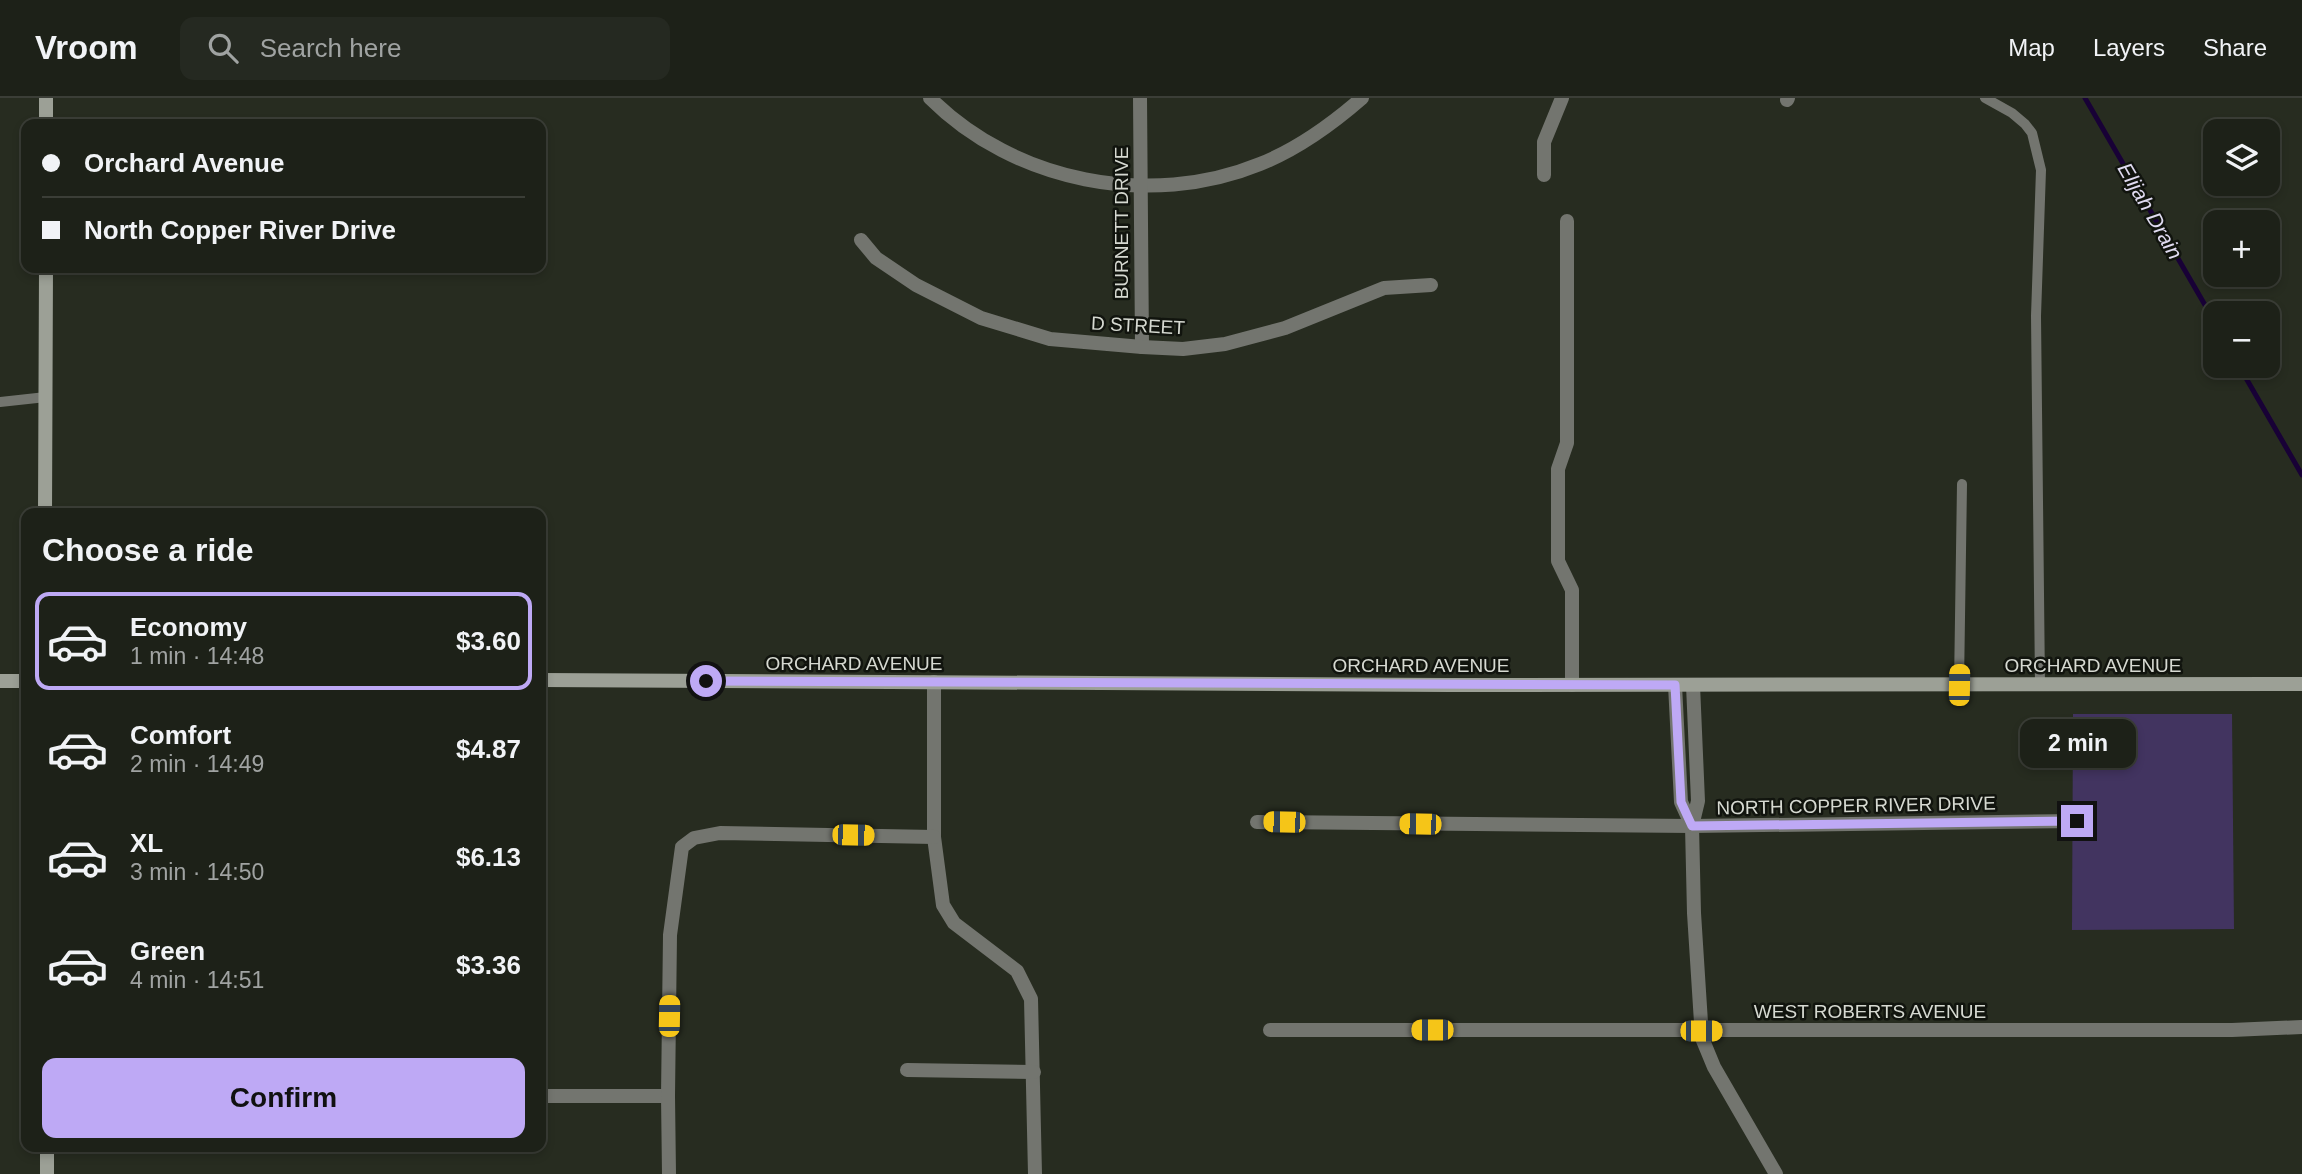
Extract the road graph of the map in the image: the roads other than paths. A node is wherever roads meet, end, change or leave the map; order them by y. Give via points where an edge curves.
1 (46, 98) edge
2 (930, 98) edge
3 (1140, 98) edge
4 (1362, 98) edge
5 (1562, 98) edge
6 (1985, 98) edge
7 (46, 119) edge
8 (1544, 175) dead end
9 (1140, 186) junction
10 (1567, 221) dead end
11 (861, 240) dead end
12 (46, 273) edge
13 (1431, 285) dead end
14 (1142, 347) junction
15 (46, 397) junction
16 (0, 402) edge
17 (1962, 484) dead end
18 (45, 508) edge
19 (546, 680) edge
20 (0, 681) edge
21 (21, 681) edge
22 (934, 682) junction
23 (1573, 684) junction
24 (2302, 684) edge
25 (1675, 685) junction
26 (1693, 685) junction
27 (1959, 685) junction
28 (2040, 685) junction
29 (2077, 821) dead end
30 (1257, 822) dead end
31 (1692, 826) junction
32 (934, 836) junction
33 (2302, 1027) edge
34 (1269, 1030) dead end
35 (1701, 1031) junction
36 (908, 1070) dead end
37 (1034, 1072) junction
38 (546, 1096) edge
39 (668, 1096) junction
40 (47, 1152) edge
41 (47, 1174) edge
42 (669, 1174) edge
43 (1035, 1174) edge
44 (1776, 1174) edge

1 - 7 street
2 - 9 street via 950,118 1008,155 1072,178
3 - 9 street, BURNETT DRIVE
4 - 9 street via 1314,137 1260,165 1201,182
5 - 8 street via 1544,142
6 - 28 lane via 2025,124 2032,133 2041,170 2036,316
9 - 14 street, BURNETT DRIVE
10 - 23 street via 1567,443 1558,469 1558,561 1573,590
11 - 14 street, D STREET via 876,258 916,285 981,318 1050,339
12 - 15 street
13 - 14 street, D STREET via 1384,288 1285,328 1225,344
15 - 16 lane
15 - 18 street
17 - 27 lane
19 - 22 street, ORCHARD AVENUE
20 - 21 street
22 - 23 street, ORCHARD AVENUE
22 - 32 street
23 - 25 street, ORCHARD AVENUE
24 - 28 street, ORCHARD AVENUE
25 - 26 street, ORCHARD AVENUE
25 - 31 street via 1681,802
26 - 27 street, ORCHARD AVENUE
26 - 31 street via 1698,801
27 - 28 street, ORCHARD AVENUE
29 - 31 street, NORTH COPPER RIVER DRIVE
30 - 31 street, NORTH COPPER RIVER DRIVE
31 - 35 street
32 - 37 street via 943,905 954,923 1017,971 1025,983 1031,999
32 - 39 street via 720,833 694,838 682,847 670,935
33 - 35 street, WEST ROBERTS AVENUE
34 - 35 street, WEST ROBERTS AVENUE
35 - 44 street via 1714,1068
36 - 37 street
37 - 43 street
38 - 39 street
39 - 42 street
40 - 41 street

